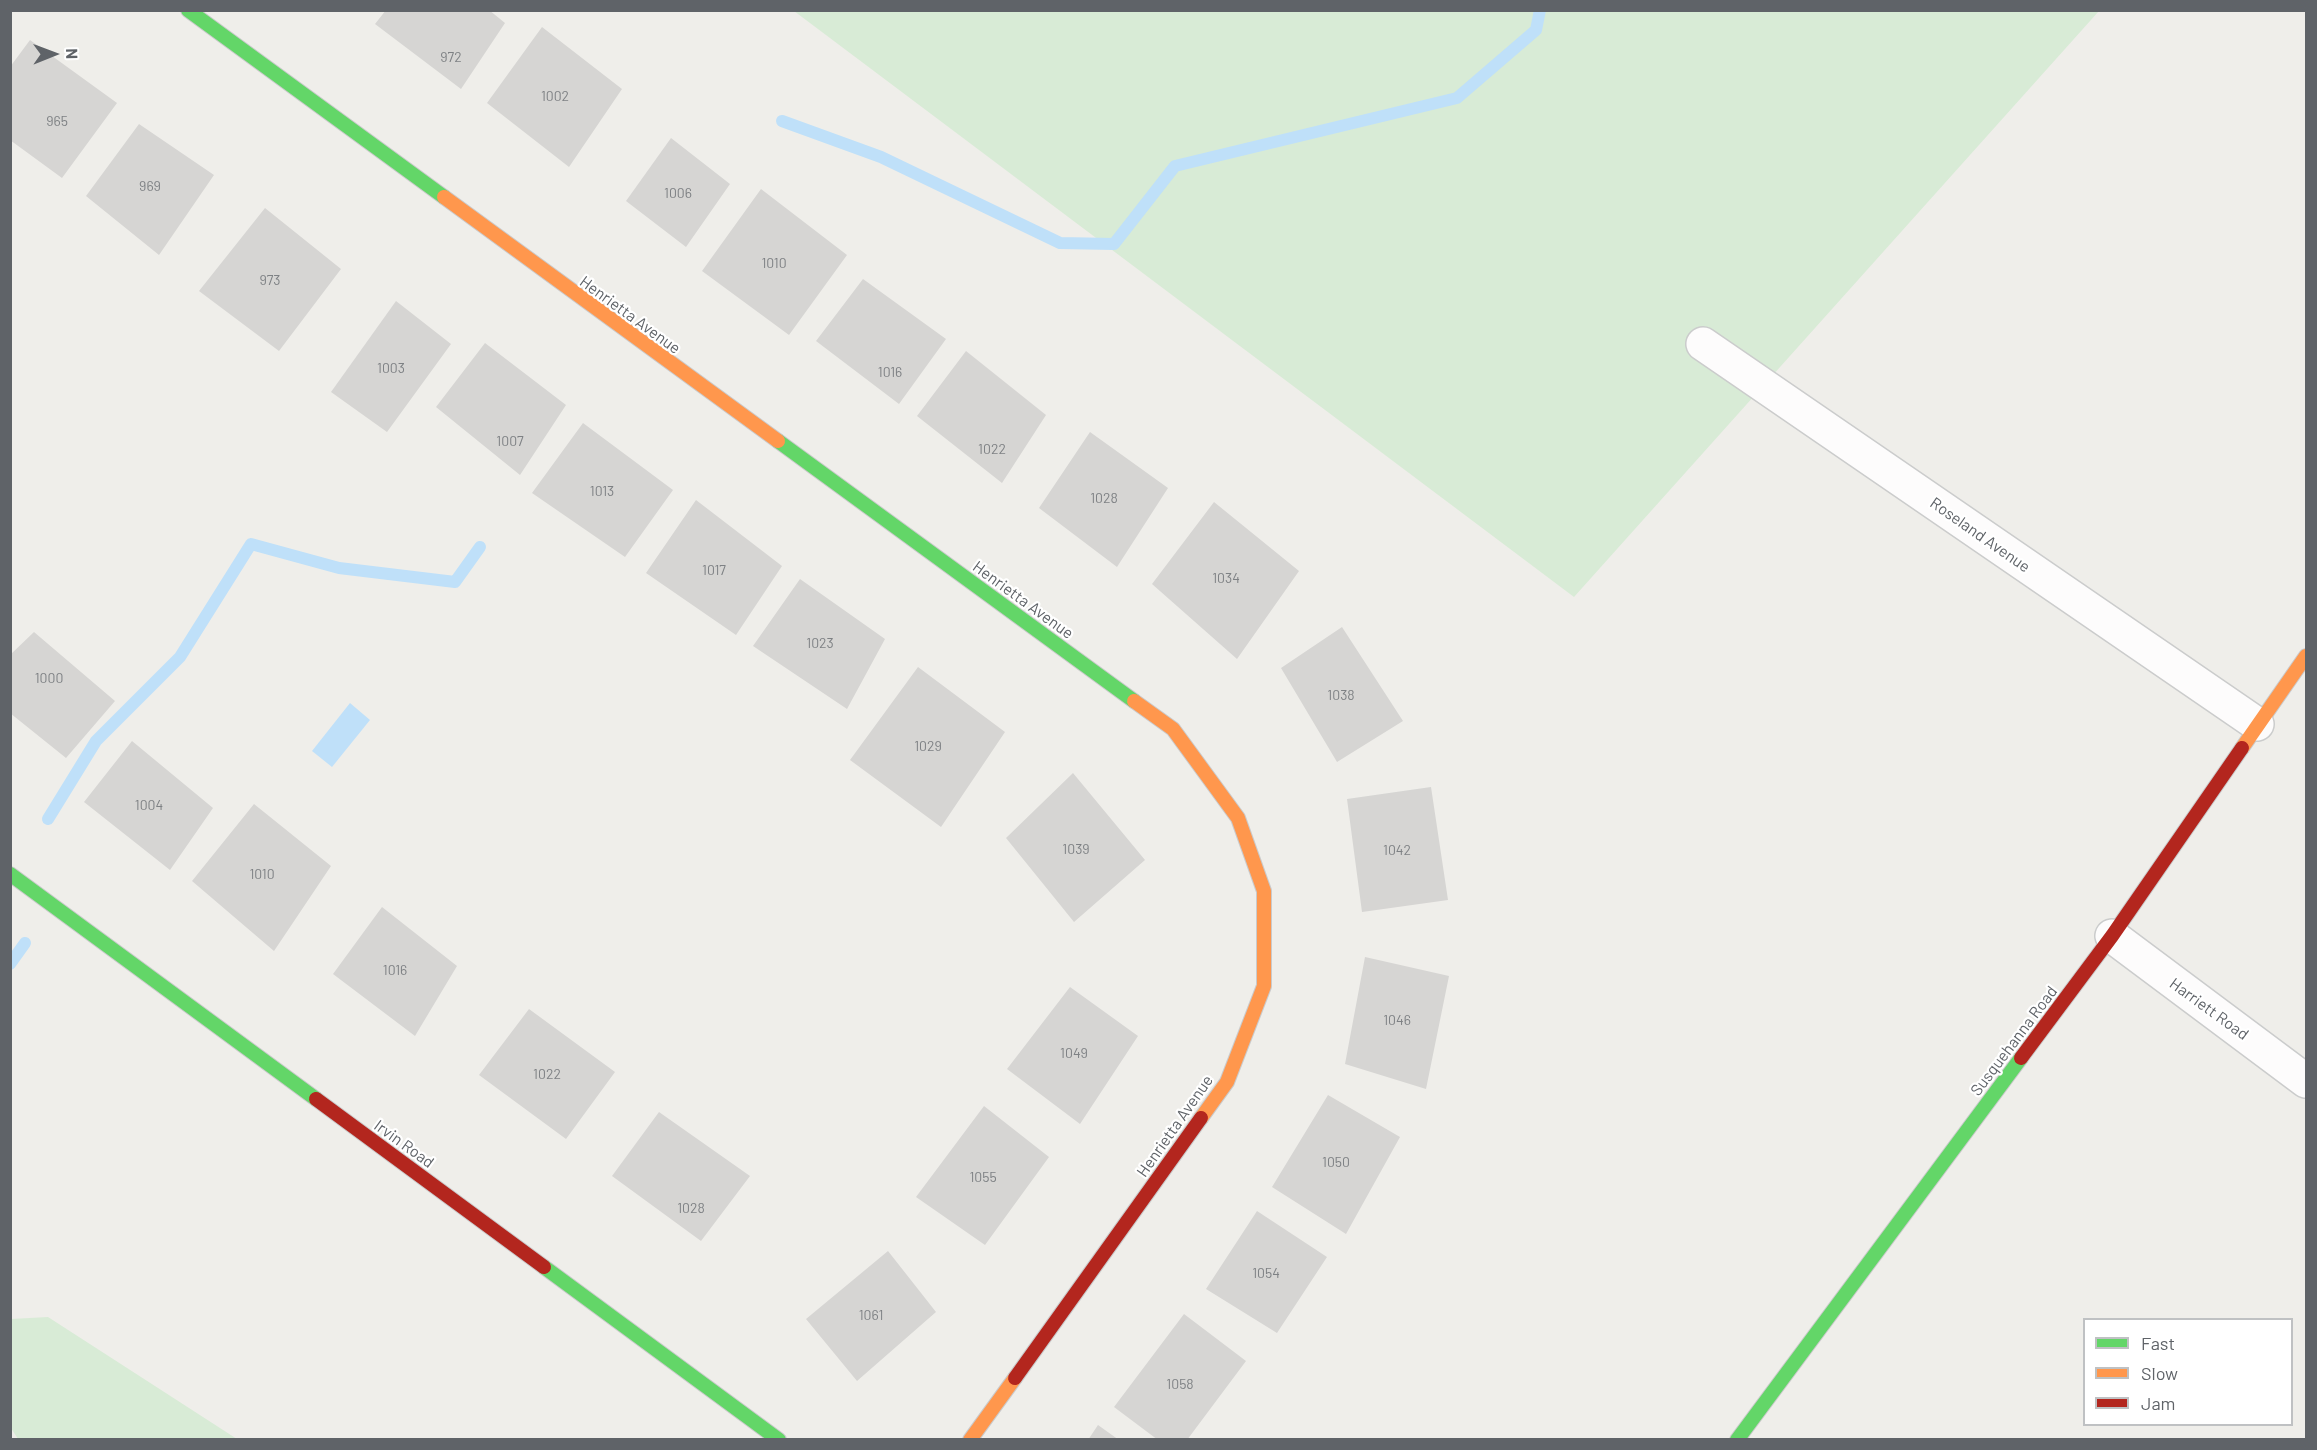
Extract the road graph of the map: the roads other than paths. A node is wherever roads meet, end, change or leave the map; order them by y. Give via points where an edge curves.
1 (188, 10) edge
2 (1702, 344) dead end
3 (2307, 656) edge
4 (2257, 724) junction
5 (10, 874) edge
6 (2112, 936) junction
7 (2307, 1081) edge
8 (778, 1440) edge
9 (970, 1440) edge
10 (1737, 1440) edge

1 - 9 street, Henrietta Avenue via 1173,729 1238,818 1264,891 1264,986 1227,1082
2 - 4 street, Roseland Avenue
3 - 4 street, Susquehanna Road
4 - 6 street, Susquehanna Road
5 - 8 street, Irvin Road
6 - 7 street, Harriett Road
6 - 10 street, Susquehanna Road

